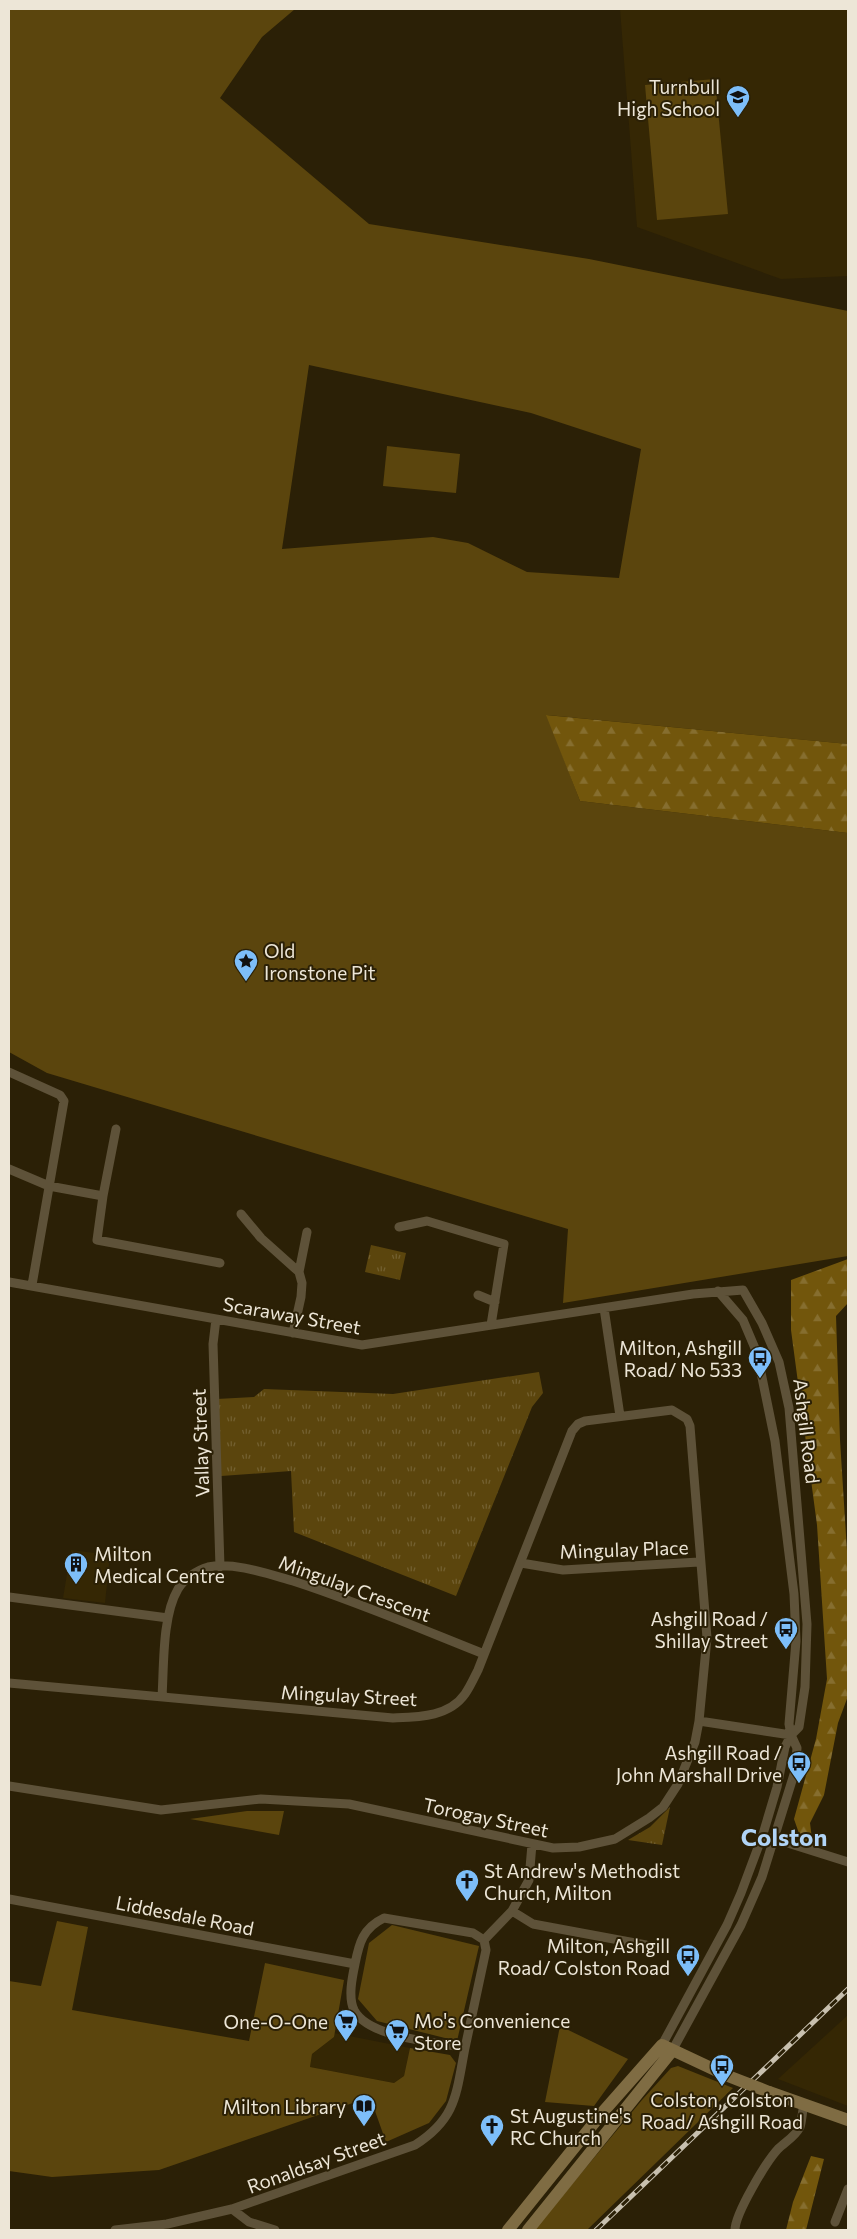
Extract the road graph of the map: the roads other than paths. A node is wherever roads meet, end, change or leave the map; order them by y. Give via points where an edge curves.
1 (9, 1072) edge
2 (116, 1129) dead end
3 (9, 1170) edge
4 (49, 1186) junction
5 (103, 1196) junction
6 (241, 1214) dead end
7 (399, 1226) dead end
8 (307, 1232) dead end
9 (220, 1263) dead end
10 (299, 1272) junction
11 (9, 1282) edge
12 (32, 1285) junction
13 (718, 1291) junction
14 (478, 1296) dead end
15 (495, 1302) junction
16 (604, 1308) junction
17 (216, 1319) junction
18 (491, 1325) junction
19 (293, 1332) junction
20 (620, 1416) junction
21 (699, 1562) junction
22 (521, 1563) junction
23 (220, 1567) junction
24 (9, 1597) edge
25 (168, 1618) junction
26 (484, 1654) junction
27 (9, 1683) edge
28 (162, 1697) junction
29 (699, 1721) junction
30 (791, 1735) junction
31 (9, 1786) edge
32 (775, 1839) junction
33 (532, 1844) junction
34 (848, 1862) edge
35 (9, 1899) edge
36 (512, 1911) junction
37 (484, 1940) junction
38 (646, 1945) dead end
39 (355, 1964) junction
40 (465, 2048) junction
41 (667, 2048) junction
42 (804, 2105) junction
43 (848, 2120) edge
44 (848, 2189) edge
45 (232, 2209) junction
46 (835, 2222) dead end
47 (115, 2230) edge
48 (275, 2230) edge
49 (508, 2230) edge
50 (528, 2230) edge
51 (736, 2230) edge

1 - 4 street via 60,1095 64,1101
2 - 5 street
3 - 4 street
4 - 5 street
4 - 12 street
5 - 9 street via 97,1240
6 - 10 street via 261,1238
7 - 15 street via 427,1221 504,1244
8 - 10 street
10 - 19 street via 301,1298
11 - 12 street, Scaraway Street
12 - 17 street, Scaraway Street
13 - 16 street, Scaraway Street
13 - 30 street, Ashgill Road via 743,1320 757,1353 775,1441 794,1594 796,1641 789,1724
13 - 30 street, Ashgill Road via 742,1290 762,1323 778,1362 789,1408 808,1624 803,1704 799,1728
14 - 15 street
15 - 18 street
16 - 18 street, Scaraway Street
16 - 20 street
17 - 19 street, Scaraway Street
17 - 23 street, Vallay Street via 213,1344
18 - 19 street, Scaraway Street via 362,1345
20 - 21 street, Torogay Street via 672,1410 687,1419
20 - 22 street, Mingulay Street via 585,1421 572,1431
21 - 22 street, Mingulay Place via 563,1570
21 - 29 street, Torogay Street via 707,1638
22 - 26 street, Mingulay Street
23 - 25 street, Mingulay Crescent via 194,1572 178,1588
23 - 26 street, Mingulay Crescent via 255,1570 335,1594
24 - 25 street
25 - 28 street, Mingulay Crescent
26 - 28 street, Mingulay Street via 464,1695 449,1709 424,1716 393,1718
27 - 28 street, Mingulay Street
29 - 30 street
29 - 33 street, Torogay Street via 678,1784 663,1807 649,1818 615,1838 579,1847 554,1848
30 - 32 street, Ashgill Road via 797,1748 795,1771
30 - 41 street, Ashgill Road via 785,1747 763,1834 741,1892
31 - 33 street, Torogay Street via 161,1810 261,1798 349,1804
32 - 34 street
32 - 41 street, Ashgill Road via 741,1925
33 - 36 street via 529,1880
35 - 39 street, Liddesdale Road
36 - 37 street
36 - 38 street via 533,1924
37 - 39 street via 473,1933 384,1918 366,1929
37 - 40 street via 486,1950
39 - 40 street via 351,1997 353,2008 364,2021 393,2034
40 - 45 street, Ronaldsay Street via 449,2113 432,2134 414,2145
41 - 42 street, bridge
41 - 49 street, Ashgill Road via 602,2112
41 - 50 street, Ashgill Road
42 - 43 street
42 - 51 street via 799,2128 777,2150 752,2189 735,2223
44 - 46 street
45 - 47 street, Ronaldsay Street via 167,2224
45 - 48 street via 249,2222

